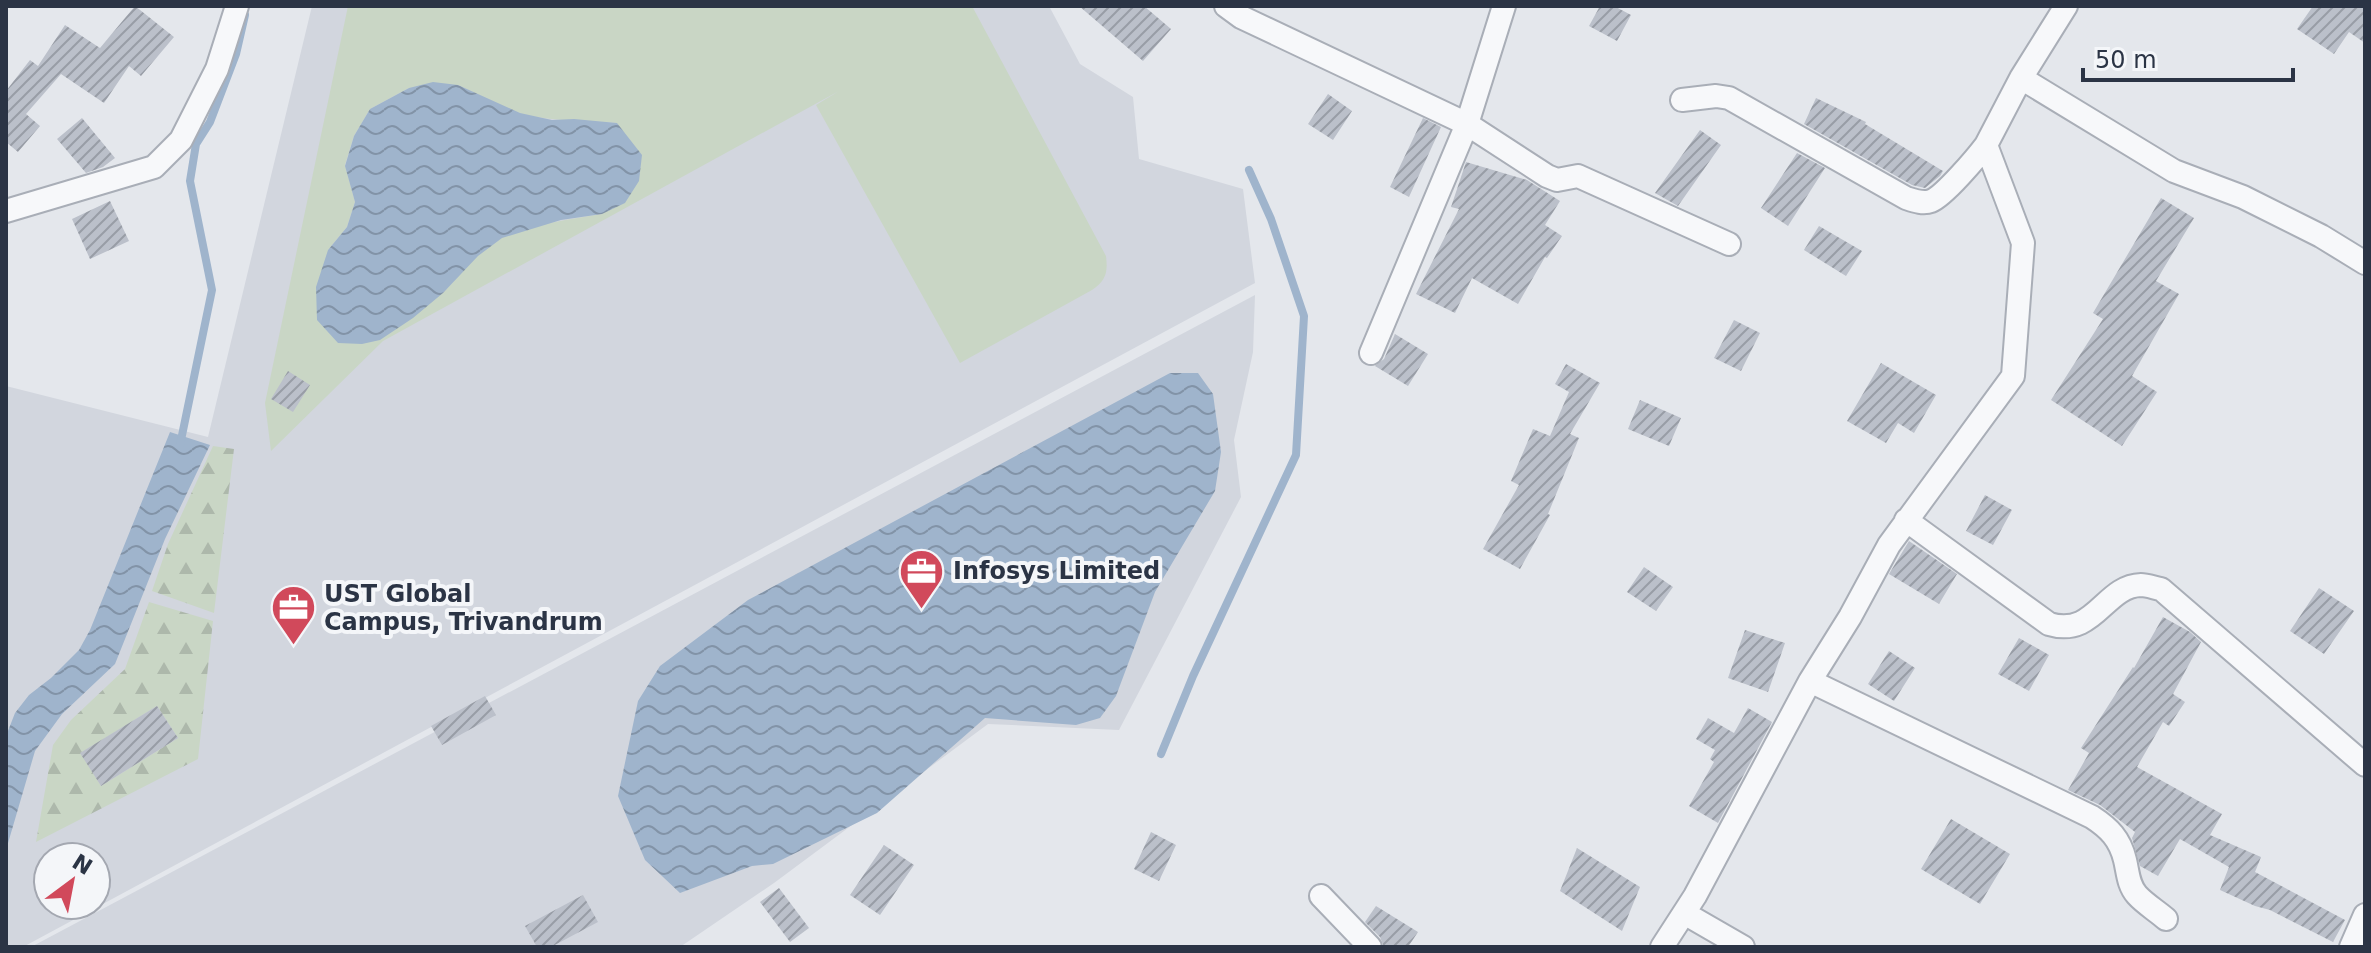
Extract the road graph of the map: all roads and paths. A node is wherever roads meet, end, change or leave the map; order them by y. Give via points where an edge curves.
1 (237, 6) edge
2 (1226, 6) edge
3 (1504, 6) edge
4 (2066, 6) edge
5 (2021, 78) junction
6 (1682, 100) dead end
7 (1467, 124) junction
8 (1986, 145) junction
9 (6, 211) edge
10 (1729, 244) dead end
11 (2365, 263) edge
12 (1371, 353) dead end
13 (1906, 520) junction
14 (1810, 681) junction
15 (2365, 765) edge
16 (1321, 896) dead end
17 (1684, 913) junction
18 (2365, 915) edge
19 (2166, 919) dead end
20 (1370, 947) edge
21 (1662, 947) edge
22 (1743, 947) edge
23 (2351, 947) edge

1 - 9 street via 217,69 181,140 154,167
2 - 7 street
3 - 7 street
4 - 5 street
5 - 8 street
5 - 11 street via 2174,171 2243,197
6 - 8 street via 1729,98 1917,202 1937,197
7 - 10 street via 1557,180 1578,176
7 - 12 street
8 - 13 street via 2023,243 2013,376
13 - 14 street
13 - 15 street via 2049,624 2064,629 2083,623 2125,590 2141,585 2161,589
14 - 17 street
14 - 19 street via 2110,829 2135,894
16 - 20 street
17 - 21 street
17 - 22 street
18 - 23 street

